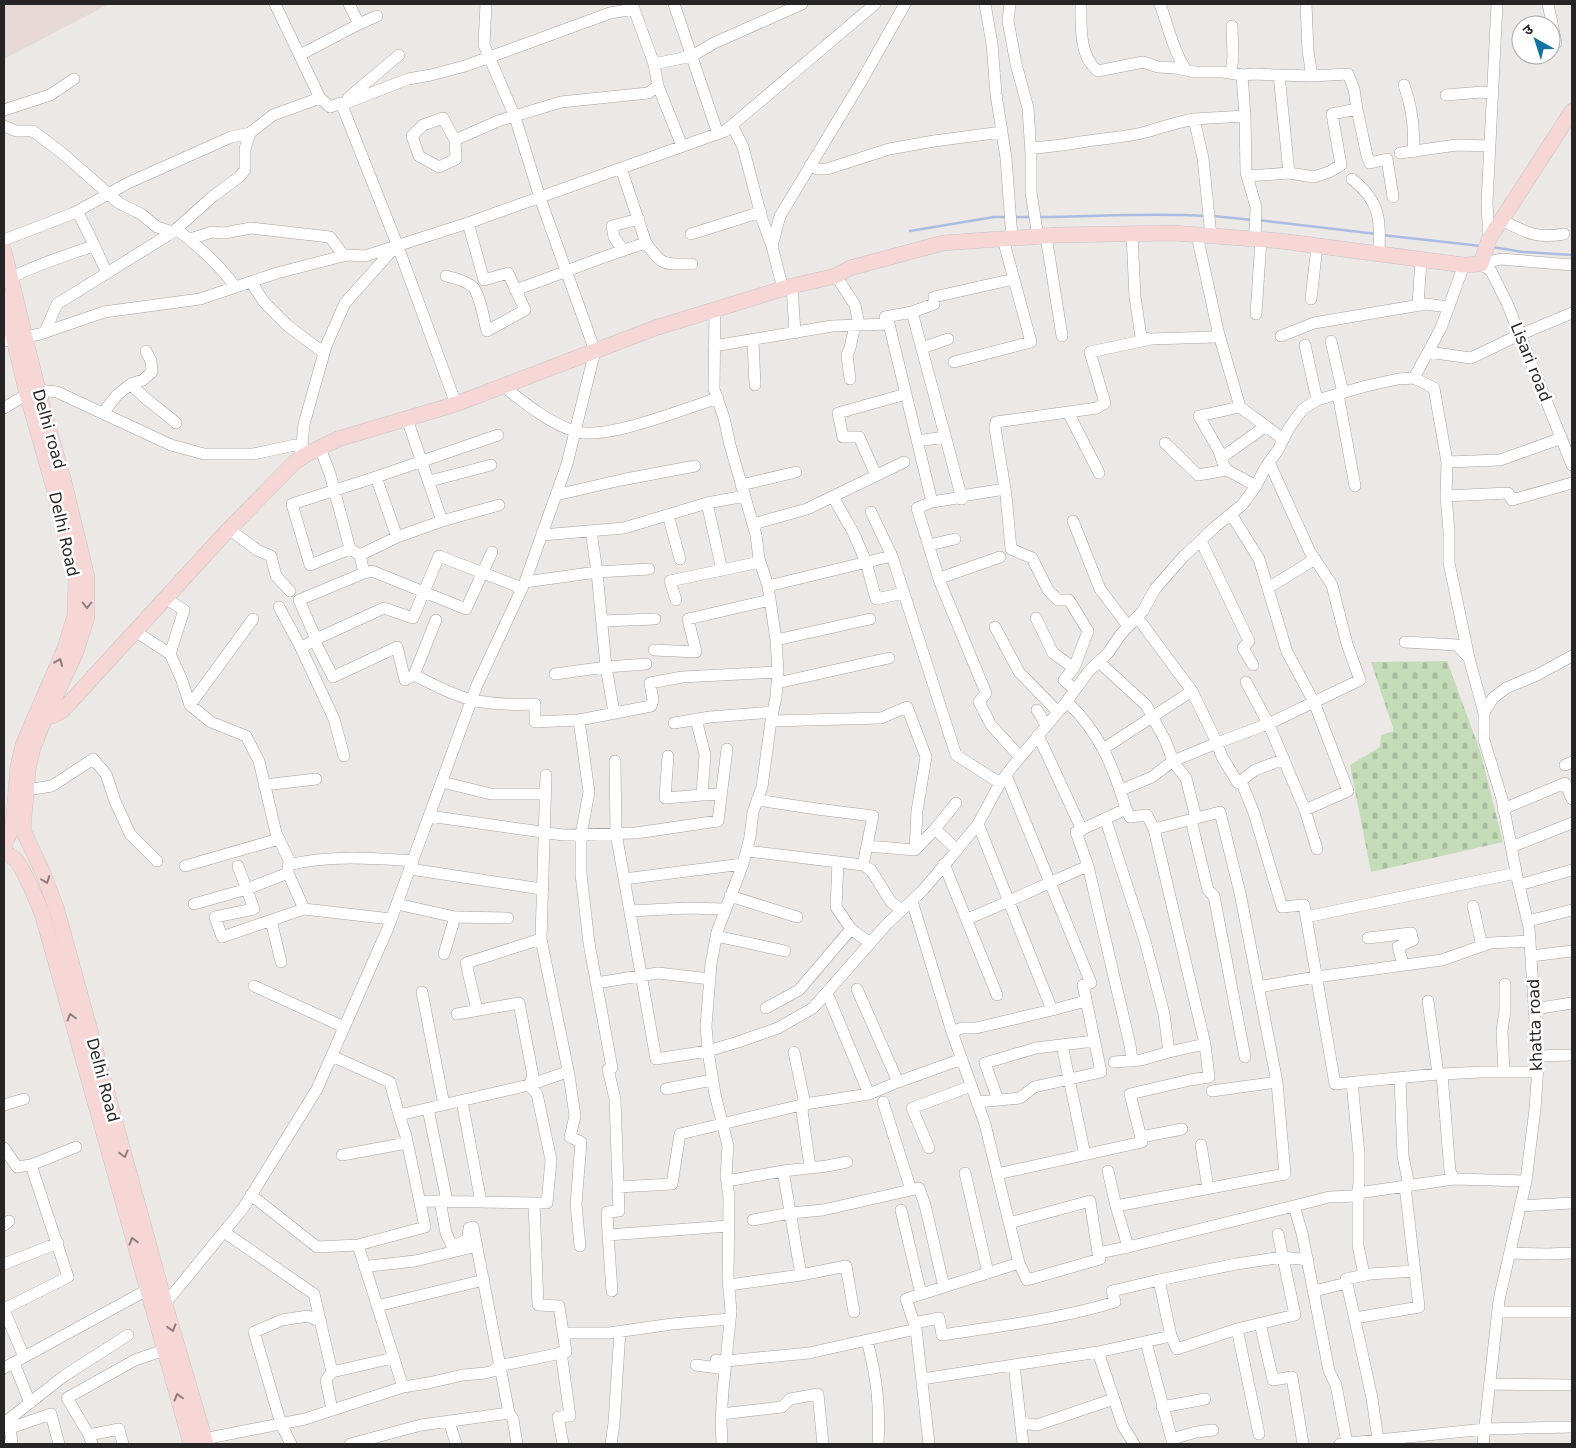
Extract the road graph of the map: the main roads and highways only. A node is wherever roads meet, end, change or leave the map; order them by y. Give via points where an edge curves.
1 (1572, 112) edge
2 (4, 252) edge
3 (4, 298) edge
4 (14, 339) edge
5 (50, 696) junction
6 (73, 699) junction
7 (41, 716) junction
8 (7, 845) edge
9 (31, 850) junction
10 (131, 1206) junction
11 (159, 1306) junction
12 (201, 1443) edge

1 - 6 main road via 1501,220 1486,249 1464,265 1317,246 1173,233 1042,236 943,243 655,328 456,404 338,439 296,462 229,529
2 - 4 main road via 11,278
3 - 4 main road, Delhi Road
4 - 5 main road, Delhi Road via 32,392 76,579 75,615
5 - 6 main road
5 - 7 main road, Delhi Road
6 - 7 main road via 53,716
7 - 8 main road, Delhi Road via 23,745
7 - 9 main road, Delhi Road via 26,790 23,830
8 - 9 main road via 26,855
10 -> 8 main road, Delhi Road via 42,913
9 -> 10 main road, Delhi Road via 57,910
10 - 11 main road, Delhi Road
11 -> 10 main road, Delhi Road via 147,1290
11 -> 12 main road, Delhi Road
12 -> 11 main road, Delhi Road via 164,1350

